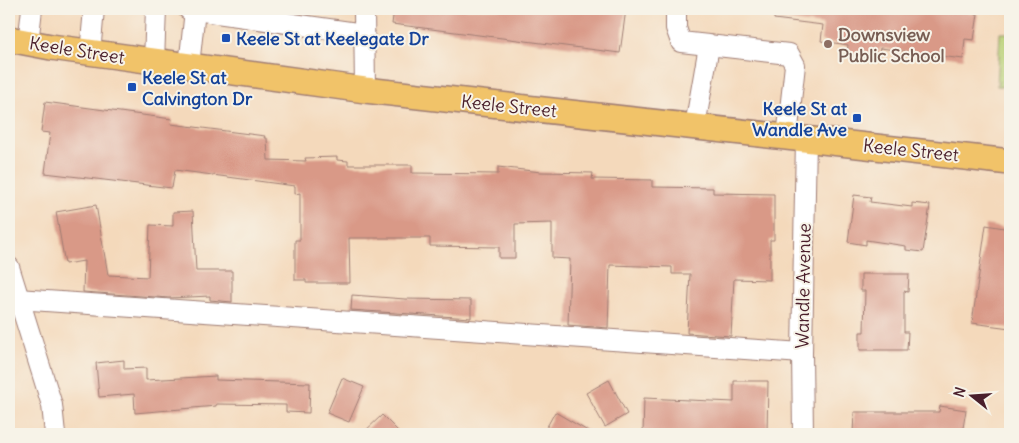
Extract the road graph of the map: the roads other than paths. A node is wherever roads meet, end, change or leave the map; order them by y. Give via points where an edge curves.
1 (32, 9) edge
2 (94, 9) edge
3 (156, 9) edge
4 (191, 9) edge
5 (364, 9) edge
6 (676, 9) edge
7 (364, 34) junction
8 (18, 41) edge
9 (709, 46) junction
10 (90, 53) junction
11 (154, 61) junction
12 (189, 66) junction
13 (364, 90) junction
14 (696, 126) junction
15 (797, 138) junction
16 (1010, 162) edge
17 (9, 267) edge
18 (17, 298) junction
19 (802, 353) junction
20 (55, 434) edge
21 (803, 434) edge

1 - 8 street
2 - 10 street
3 - 11 street
4 - 7 street
4 - 12 street
5 - 7 street
6 - 9 street via 676,28 681,42
7 - 13 street
8 - 10 main road, Keele Street
9 - 14 street
9 - 15 street, Wandle Avenue via 789,54 795,65 792,102
10 - 11 main road, Keele Street
11 - 12 main road, Keele Street
12 - 13 main road, Keele Street
13 - 14 main road, Keele Street
14 - 15 main road, Keele Street
15 - 16 main road, Keele Street
15 - 19 street, Wandle Avenue
17 - 18 street
18 - 19 street
18 - 20 street via 52,404
19 - 21 street, Wandle Avenue

